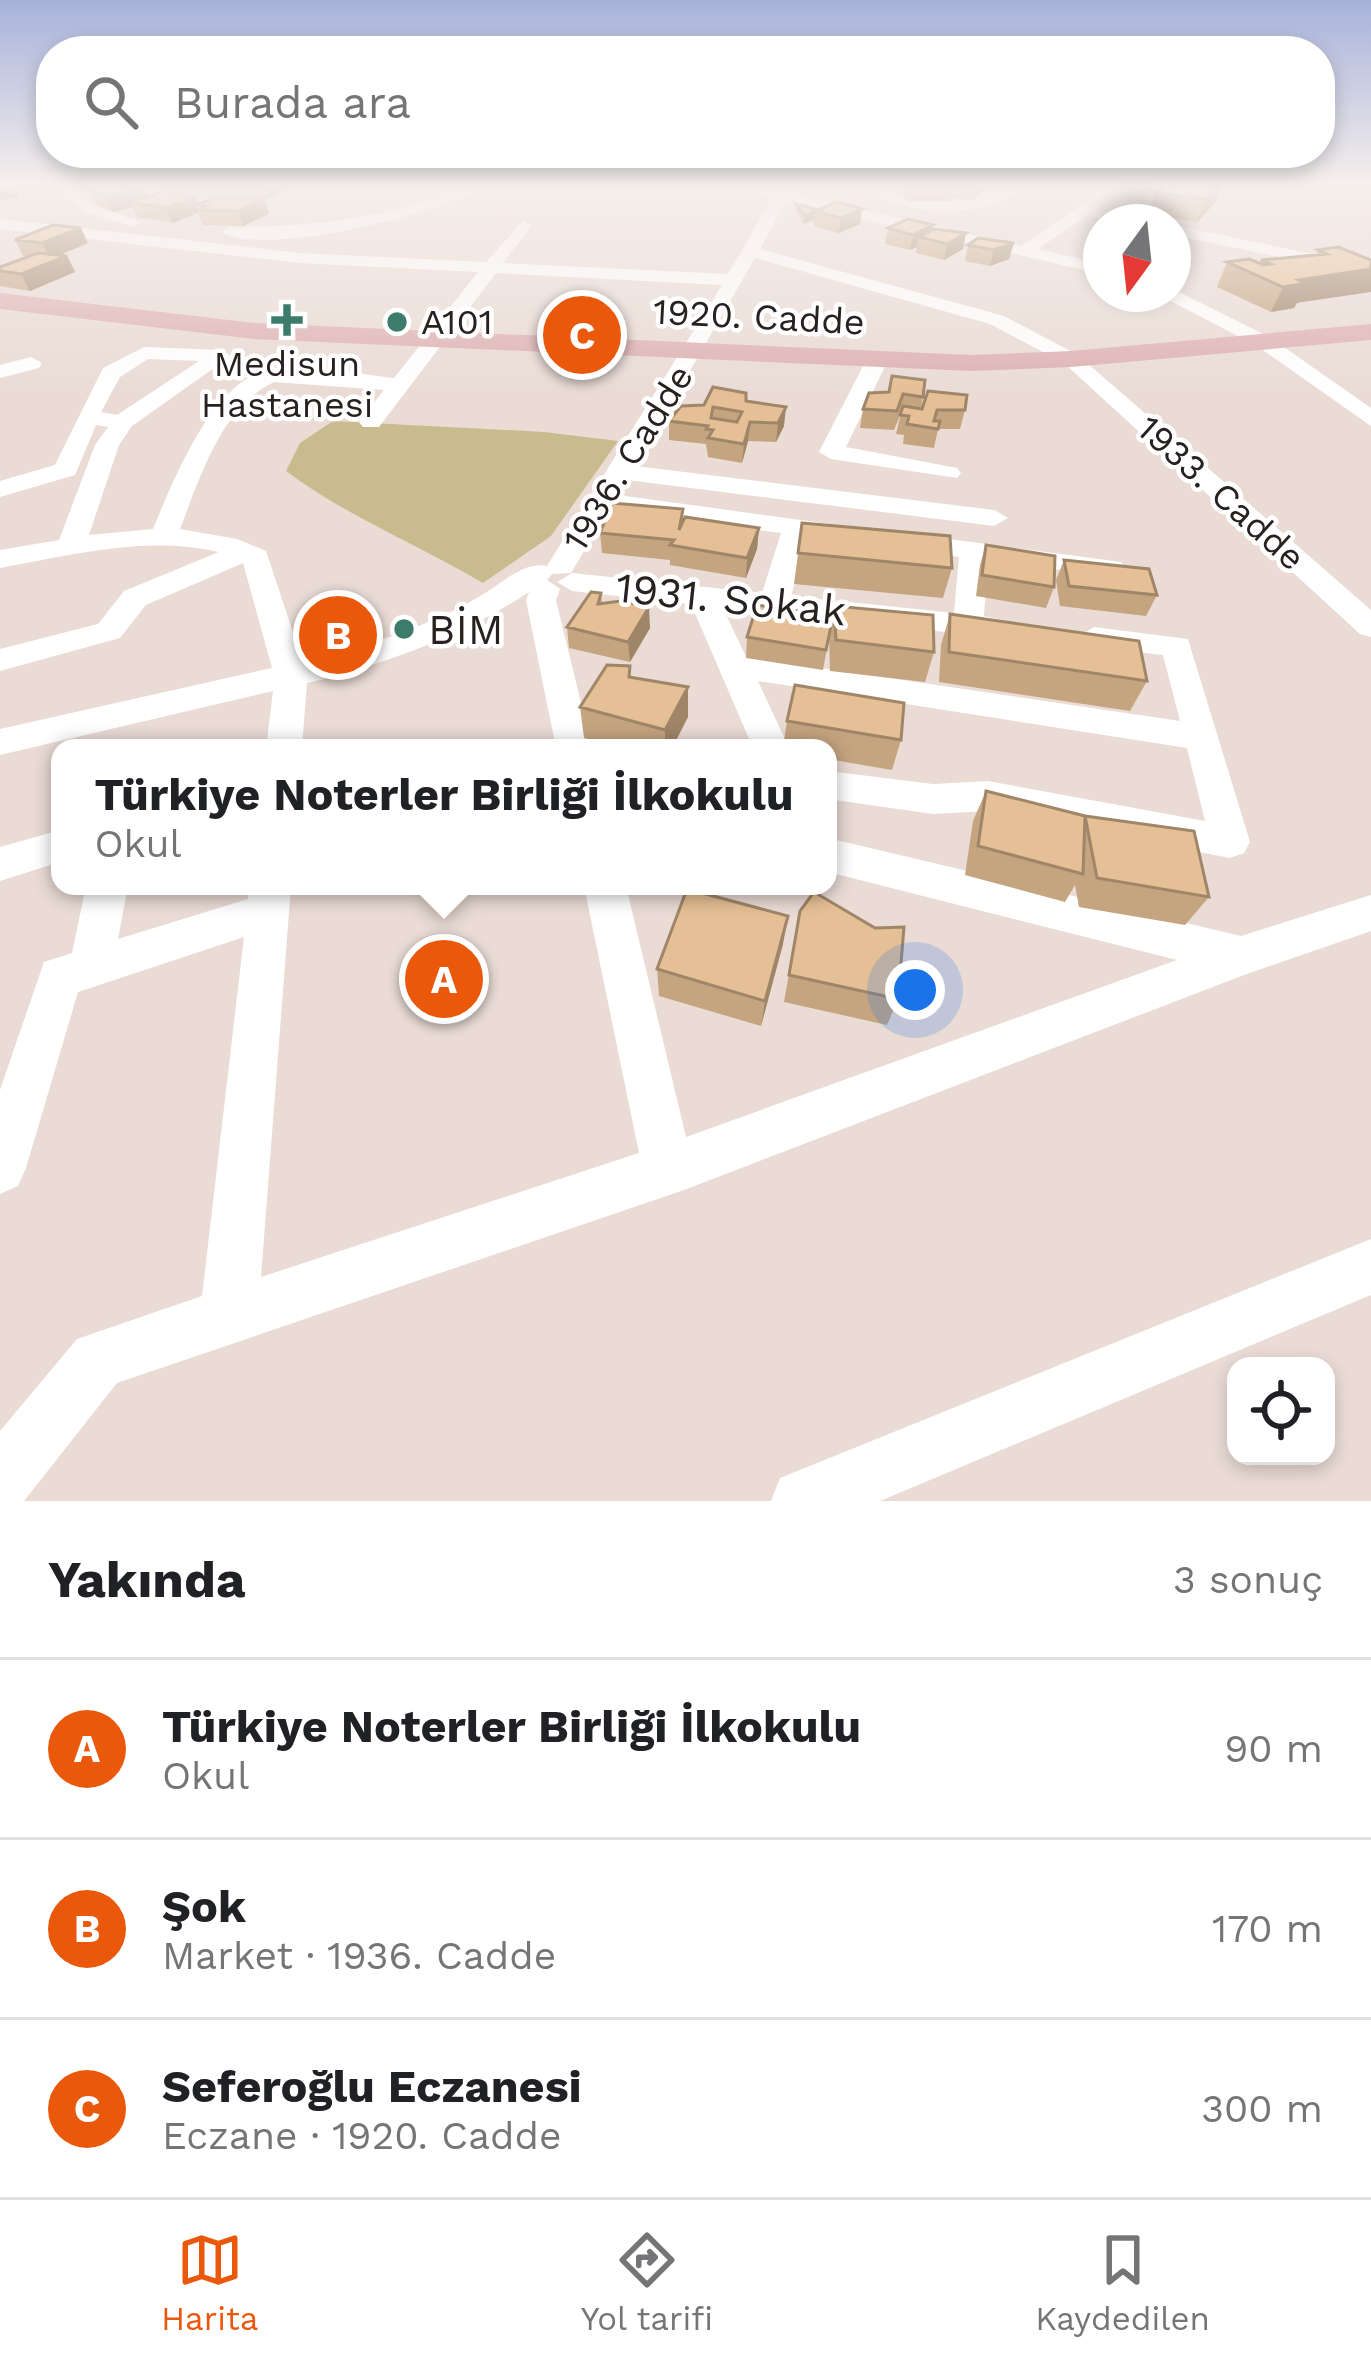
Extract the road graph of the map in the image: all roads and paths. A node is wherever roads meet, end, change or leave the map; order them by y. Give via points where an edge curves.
1 (249, 253) edge
2 (503, 253) edge
3 (751, 253) edge
4 (756, 253) edge
5 (1038, 253) edge
6 (1284, 253) edge
7 (1083, 264) edge
8 (492, 268) junction
9 (1371, 271) edge
10 (736, 280) junction
11 (0, 302) edge
12 (1191, 304) edge
13 (1371, 332) edge
14 (439, 338) junction
15 (1264, 342) junction
16 (695, 350) junction
17 (1071, 359) junction
18 (878, 360) junction
19 (31, 363) dead end
20 (0, 372) edge
21 (401, 385) junction
22 (87, 417) junction
23 (1371, 419) edge
24 (124, 421) junction
25 (370, 422) dead end
26 (620, 472) junction
27 (948, 473) dead end
28 (0, 489) edge
29 (602, 501) junction
30 (994, 518) dead end
31 (797, 527) junction
32 (163, 538) junction
33 (70, 549) junction
34 (974, 550) junction
35 (246, 552) junction
36 (0, 559) edge
37 (1127, 570) edge
38 (554, 578) junction
39 (703, 597) junction
40 (773, 604) junction
41 (968, 624) junction
42 (1371, 627) edge
43 (1014, 629) edge
44 (1060, 634) edge
45 (0, 660) edge
46 (736, 667) junction
47 (291, 677) junction
48 (148, 711) junction
49 (1202, 737) junction
50 (141, 739) edge
51 (285, 739) edge
52 (572, 739) edge
53 (768, 739) edge
54 (0, 742) edge
55 (837, 785) edge
56 (51, 849) edge
57 (837, 857) edge
58 (0, 864) edge
59 (105, 895) edge
60 (607, 895) edge
61 (269, 898) edge
62 (1371, 913) edge
63 (1241, 956) junction
64 (91, 967) junction
65 (0, 1168) edge
66 (668, 1169) junction
67 (1371, 1267) edge
68 (229, 1316) junction
69 (0, 1480) edge
70 (803, 1501) edge

1 - 8 street
2 - 8 street
3 - 10 street, 1936. Cadde
4 - 17 street, 1933. Cadde via 998,320
5 - 7 street
6 - 9 street
8 - 10 street
8 - 14 street
10 - 16 street, 1936. Cadde
11 - 14 main road, 1920. Cadde via 254,331
12 - 15 street
13 - 15 main road, 1920. Cadde
14 - 16 main road, 1920. Cadde
14 - 21 street
15 - 17 main road, 1920. Cadde
15 - 23 street
16 - 18 main road, 1920. Cadde
16 - 26 street, 1936. Cadde
17 - 18 main road, 1920. Cadde
17 - 42 street, 1933. Cadde
18 - 27 street via 831,452
19 - 20 street
21 - 25 street
21 - 32 street via 268,376 244,391 196,461
22 - 24 street
22 - 24 street via 111,373 145,353 221,356
22 - 28 street via 66,470
24 - 33 street via 107,445
26 - 29 street, 1936. Cadde
26 - 30 street
29 - 31 street
29 - 38 street, 1936. Cadde
31 - 34 street
31 - 40 street
32 - 33 street
32 - 35 street
33 - 36 street
34 - 37 street
34 - 41 street
35 - 45 street via 134,598 109,631
35 - 47 street via 256,557
38 - 39 street, 1931. Sokak
38 - 47 street, 1936. Cadde via 346,663
38 - 52 street via 541,600
39 - 40 street, 1931. Sokak
39 - 46 street
40 - 41 street, 1931. Sokak
41 - 43 street, 1931. Sokak
44 - 49 street via 1177,646
46 - 49 street
46 - 53 street
47 - 48 street, 1936. Cadde
47 - 51 street
48 - 50 street
48 - 54 street, 1936. Cadde
49 - 55 street via 1231,842 988,796 933,800
56 - 58 street
57 - 63 street
59 - 64 street
60 - 66 street
61 - 64 street
61 - 68 street
62 - 63 street
63 - 66 street
64 - 65 street via 60,976
66 - 68 street
67 - 70 street
68 - 69 street via 98,1360

